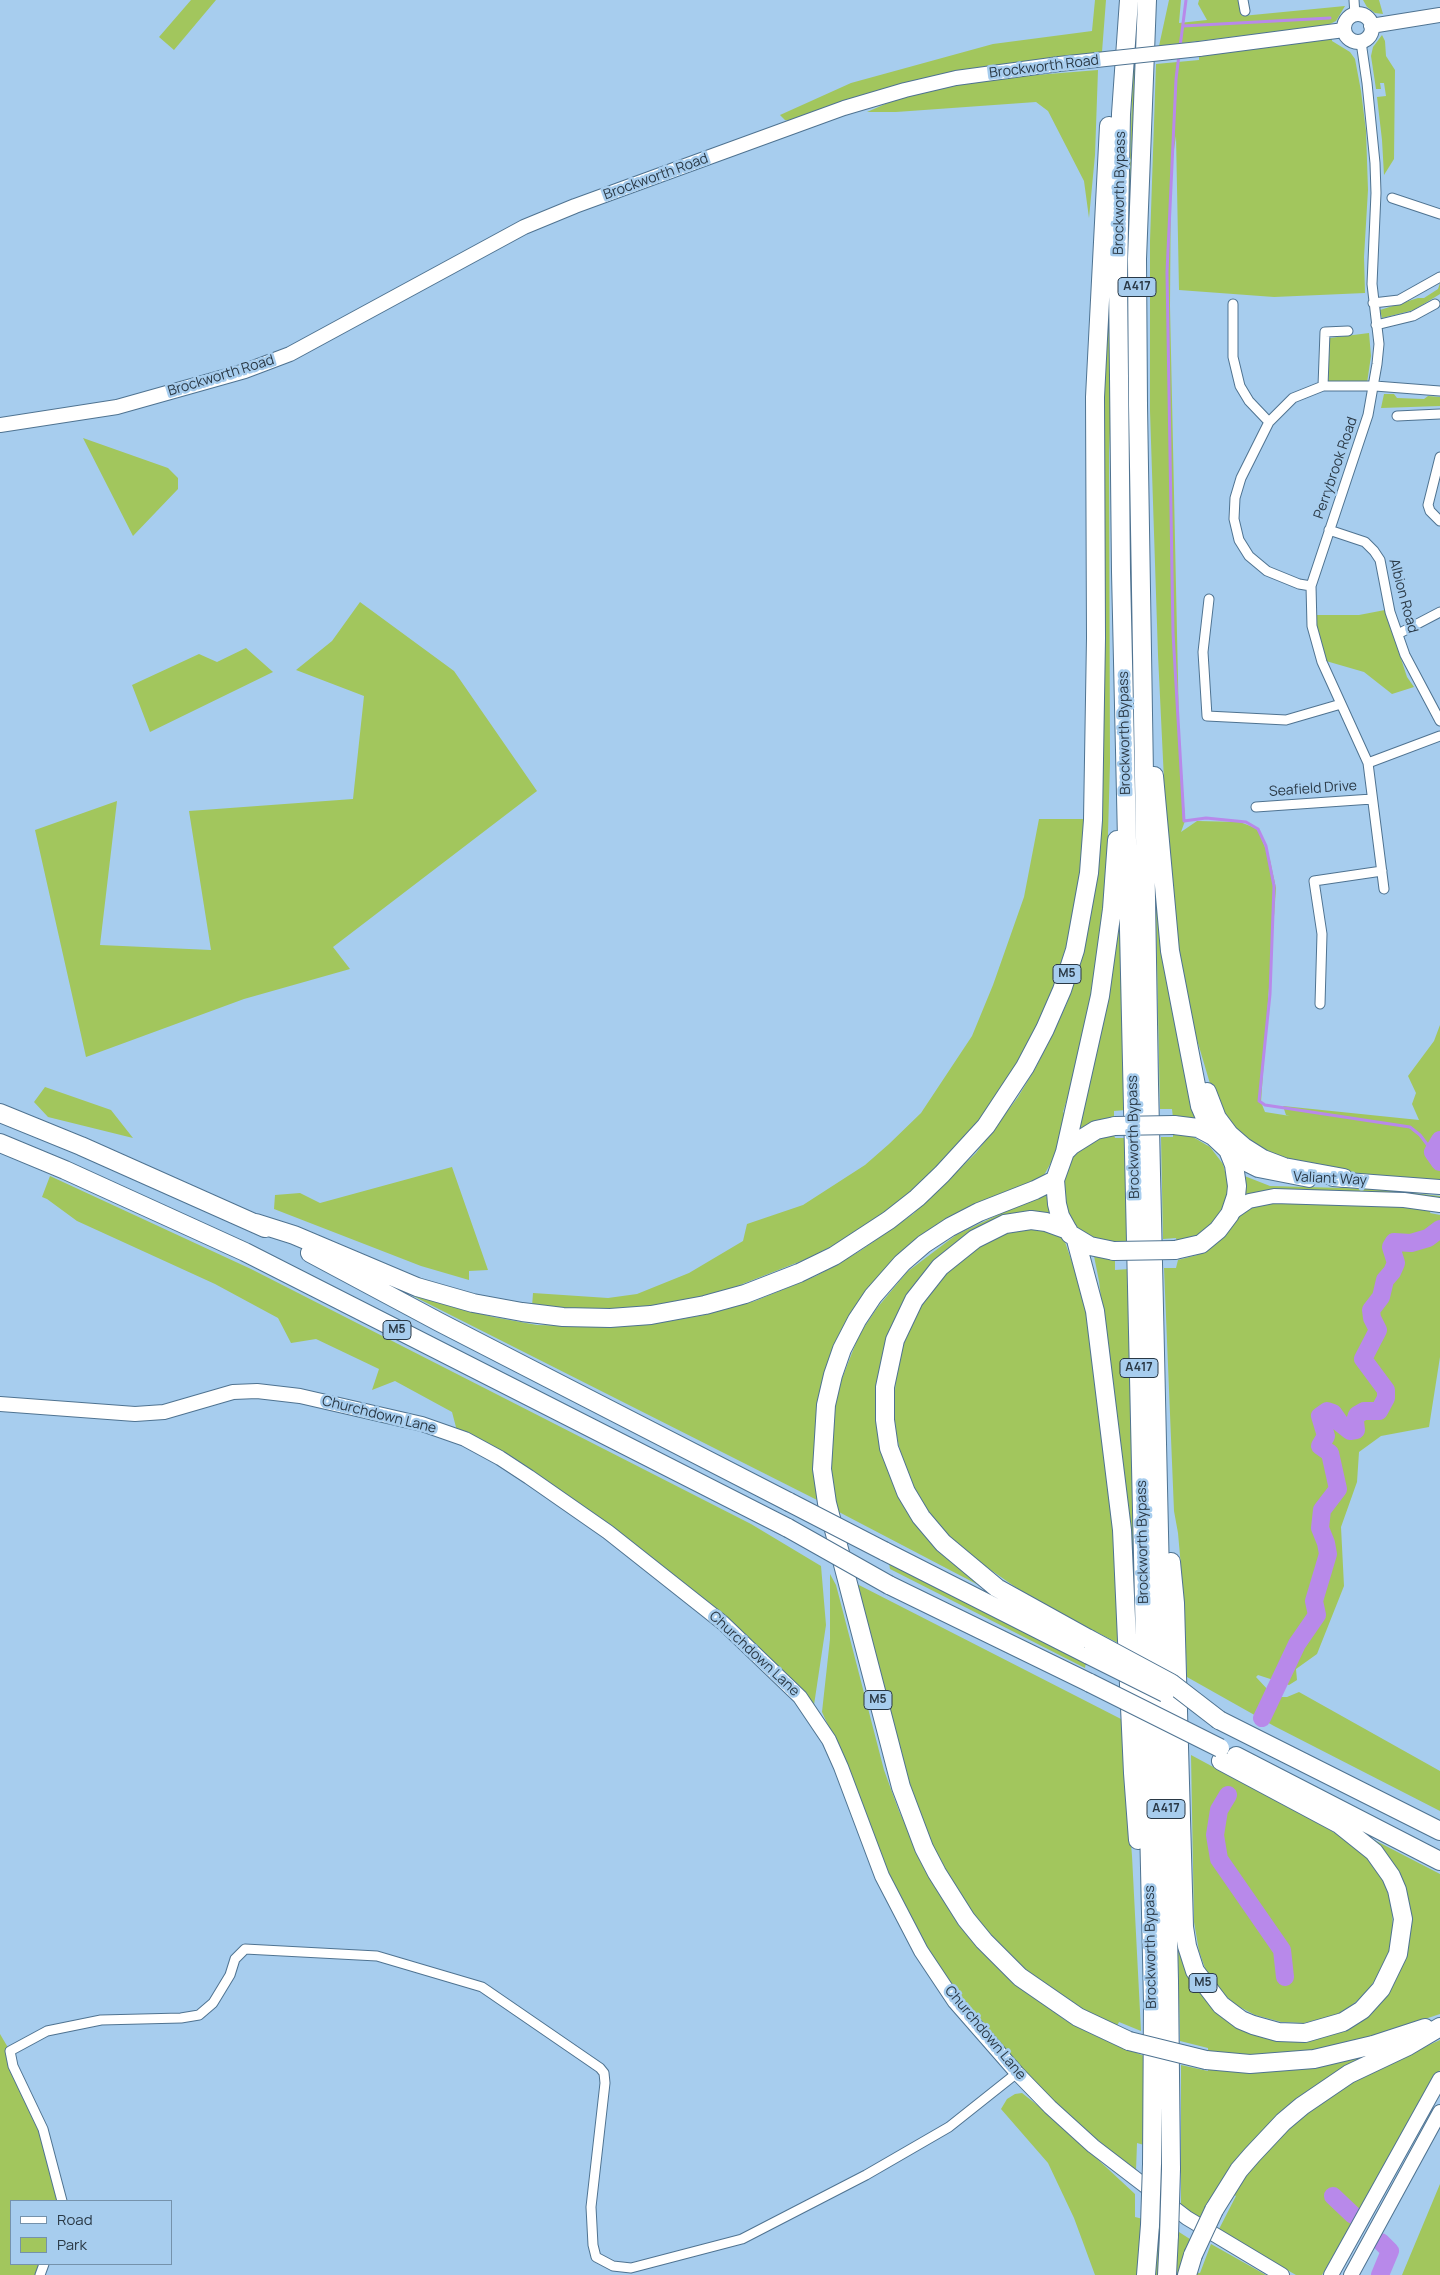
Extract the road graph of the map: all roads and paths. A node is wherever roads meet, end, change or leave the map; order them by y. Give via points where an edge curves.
1 (1119, 0) edge
2 (1129, 0) edge
3 (1147, 0) edge
4 (1243, 0) edge
5 (1354, 0) edge
6 (1245, 11) dead end
7 (1355, 15) junction
8 (1440, 15) edge
9 (1371, 26) junction
10 (1344, 30) junction
11 (1360, 42) junction
12 (1392, 198) dead end
13 (1440, 214) edge
14 (1440, 277) edge
15 (1373, 303) junction
16 (1233, 304) dead end
17 (1435, 304) dead end
18 (1376, 325) junction
19 (1348, 331) dead end
20 (1323, 386) junction
21 (1375, 386) junction
22 (1440, 391) edge
23 (1440, 414) edge
24 (1397, 416) dead end
25 (1269, 422) junction
26 (0, 425) edge
27 (1440, 457) edge
28 (1440, 521) edge
29 (1329, 530) junction
30 (1121, 572) junction
31 (1141, 574) junction
32 (1312, 586) junction
33 (1209, 599) dead end
34 (1440, 612) edge
35 (1398, 634) junction
36 (1341, 704) junction
37 (1440, 721) edge
38 (1440, 736) edge
39 (1368, 762) junction
40 (1372, 799) junction
41 (1256, 807) dead end
42 (1382, 871) junction
43 (1384, 889) dead end
44 (1320, 1004) dead end
45 (1185, 1028) junction
46 (0, 1113) edge
47 (1213, 1136) junction
48 (0, 1143) edge
49 (1228, 1150) junction
50 (1065, 1152) junction
51 (1344, 1178) junction
52 (1054, 1180) junction
53 (1435, 1187) edge
54 (1440, 1205) edge
55 (1230, 1214) junction
56 (256, 1223) junction
57 (1072, 1235) junction
58 (0, 1404) edge
59 (1158, 1449) junction
60 (1089, 1647) junction
61 (1220, 1754) junction
62 (1440, 1831) edge
63 (1440, 1861) edge
64 (1153, 2002) junction
65 (1440, 2026) edge
66 (1017, 2073) junction
67 (1440, 2080) edge
68 (1440, 2112) edge
69 (62, 2200) edge
70 (1146, 2275) edge
71 (1167, 2275) edge
72 (1187, 2275) edge
73 (1282, 2275) edge
74 (1331, 2275) edge
75 (1351, 2275) edge

1 - 56 highway, M5 via 1095,397 1094,732 1089,873 1075,950 1062,990 1025,1068 1000,1107 942,1174 905,1208 852,1244 816,1265 767,1286 727,1299 667,1312 589,1318 538,1314 473,1303 417,1287 294,1235
2 - 30 highway, Brockworth Bypass / A417 via 1121,114 1119,231
3 - 31 highway, Brockworth Bypass / A417 via 1137,259
4 - 6 street
5 - 7 street
7 - 9 street via 1365,17
7 - 10 street via 1347,20
8 - 9 street
9 - 11 street via 1369,36
10 - 11 street via 1350,40
10 - 26 street, Brockworth Road, bridge via 956,78 905,90 844,108 524,227 290,354 245,371 117,407
11 - 15 street, Perrybrook Road via 1375,162
12 - 13 street
14 - 15 street via 1398,300
15 - 18 street, Perrybrook Road
16 - 25 street via 1232,357 1240,386
17 - 18 street via 1413,316
18 - 21 street, Perrybrook Road via 1379,344
19 - 20 street via 1325,332
20 - 21 street
20 - 25 street via 1292,398
21 - 22 street
21 - 29 street, Perrybrook Road
23 - 24 street
25 - 32 street via 1241,478 1235,498 1234,519 1239,540 1249,556 1268,572
27 - 28 street via 1428,505
29 - 32 street, Perrybrook Road
29 - 35 street, Albion Road via 1365,542 1374,550 1380,560 1390,612
30 - 50 highway via 1116,854 1112,909 1100,996
30 - 64 highway, Brockworth Bypass / A417
31 - 45 highway via 1166,913
31 - 59 highway, Brockworth Bypass / A417
32 - 36 street, Perrybrook Road via 1312,626 1322,662
33 - 36 street via 1203,652 1207,716 1286,720
34 - 35 street
35 - 37 street, Albion Road via 1405,655
36 - 39 street, Perrybrook Road
38 - 39 street
39 - 40 street, Perrybrook Road
40 - 41 street, Seafield Drive
40 - 42 street, Perrybrook Road
42 - 43 street, Perrybrook Road
42 - 44 street via 1314,881 1322,934
45 - 47 highway via 1200,1106
45 - 51 highway via 1217,1118 1229,1134 1263,1159 1284,1167
46 - 56 highway, M5
47 - 49 highway
47 - 50 highway, bridge via 1198,1128 1174,1125 1114,1126 1086,1135
48 - 61 highway, M5, bridge via 245,1252 788,1528 889,1585 1090,1683
49 - 51 street, Valiant Way via 1244,1163 1277,1175 1310,1180
49 - 55 highway via 1237,1186
50 - 52 highway
51 - 53 street, Valiant Way
52 - 57 highway via 1057,1204
52 - 65 highway, M5, bridge via 950,1227 902,1263 857,1320 842,1349 826,1405 822,1469 829,1513 901,1787 920,1839 966,1919 1020,1977 1078,2017 1129,2041 1206,2060 1250,2064 1314,2059
54 - 55 street, Valiant Way via 1345,1197 1274,1196 1249,1201
55 - 57 highway, bridge via 1207,1240 1193,1247 1175,1250 1114,1251 1090,1246
56 - 60 highway, M5, bridge via 439,1322 884,1551
57 - 60 highway, M5 via 1046,1222 1030,1220 1005,1224 969,1243 940,1267 914,1300 895,1340 885,1387 885,1420 891,1455 906,1492 921,1517 943,1543 997,1588
57 - 64 highway via 1095,1311 1122,1530 1132,1773
58 - 66 street, Churchdown Lane via 135,1414 164,1412 233,1392 279,1393 338,1403 422,1424 465,1440 507,1463 608,1532 723,1623 800,1698 829,1740 882,1876 921,1951 961,2008
59 - 61 highway, M5 via 1175,1602 1183,1911 1185,1936 1195,1971 1212,1996 1231,2014 1253,2026 1278,2032 1305,2033 1343,2022 1362,2010 1381,1989 1398,1954 1403,1919 1391,1876 1374,1852 1339,1824
59 - 71 highway, Brockworth Bypass / A417, bridge via 1169,1971 1171,2169
60 - 62 highway, M5, bridge via 1219,1720
61 - 63 highway, M5
64 - 70 highway, Brockworth Bypass / A417, bridge via 1152,2164
65 - 72 highway, M5, bridge via 1408,2046 1349,2074 1302,2106 1266,2139 1239,2170 1214,2210
66 - 69 street via 949,2127 866,2176 742,2239 631,2268 612,2266 596,2257 593,2245 591,2207 605,2083 600,2068 482,1987 377,1956 245,1950 235,1959 213,2003 199,2015 102,2020 47,2031 10,2051 13,2066 43,2129
66 - 73 street, Churchdown Lane via 1093,2146 1187,2218
67 - 74 street
68 - 75 street

